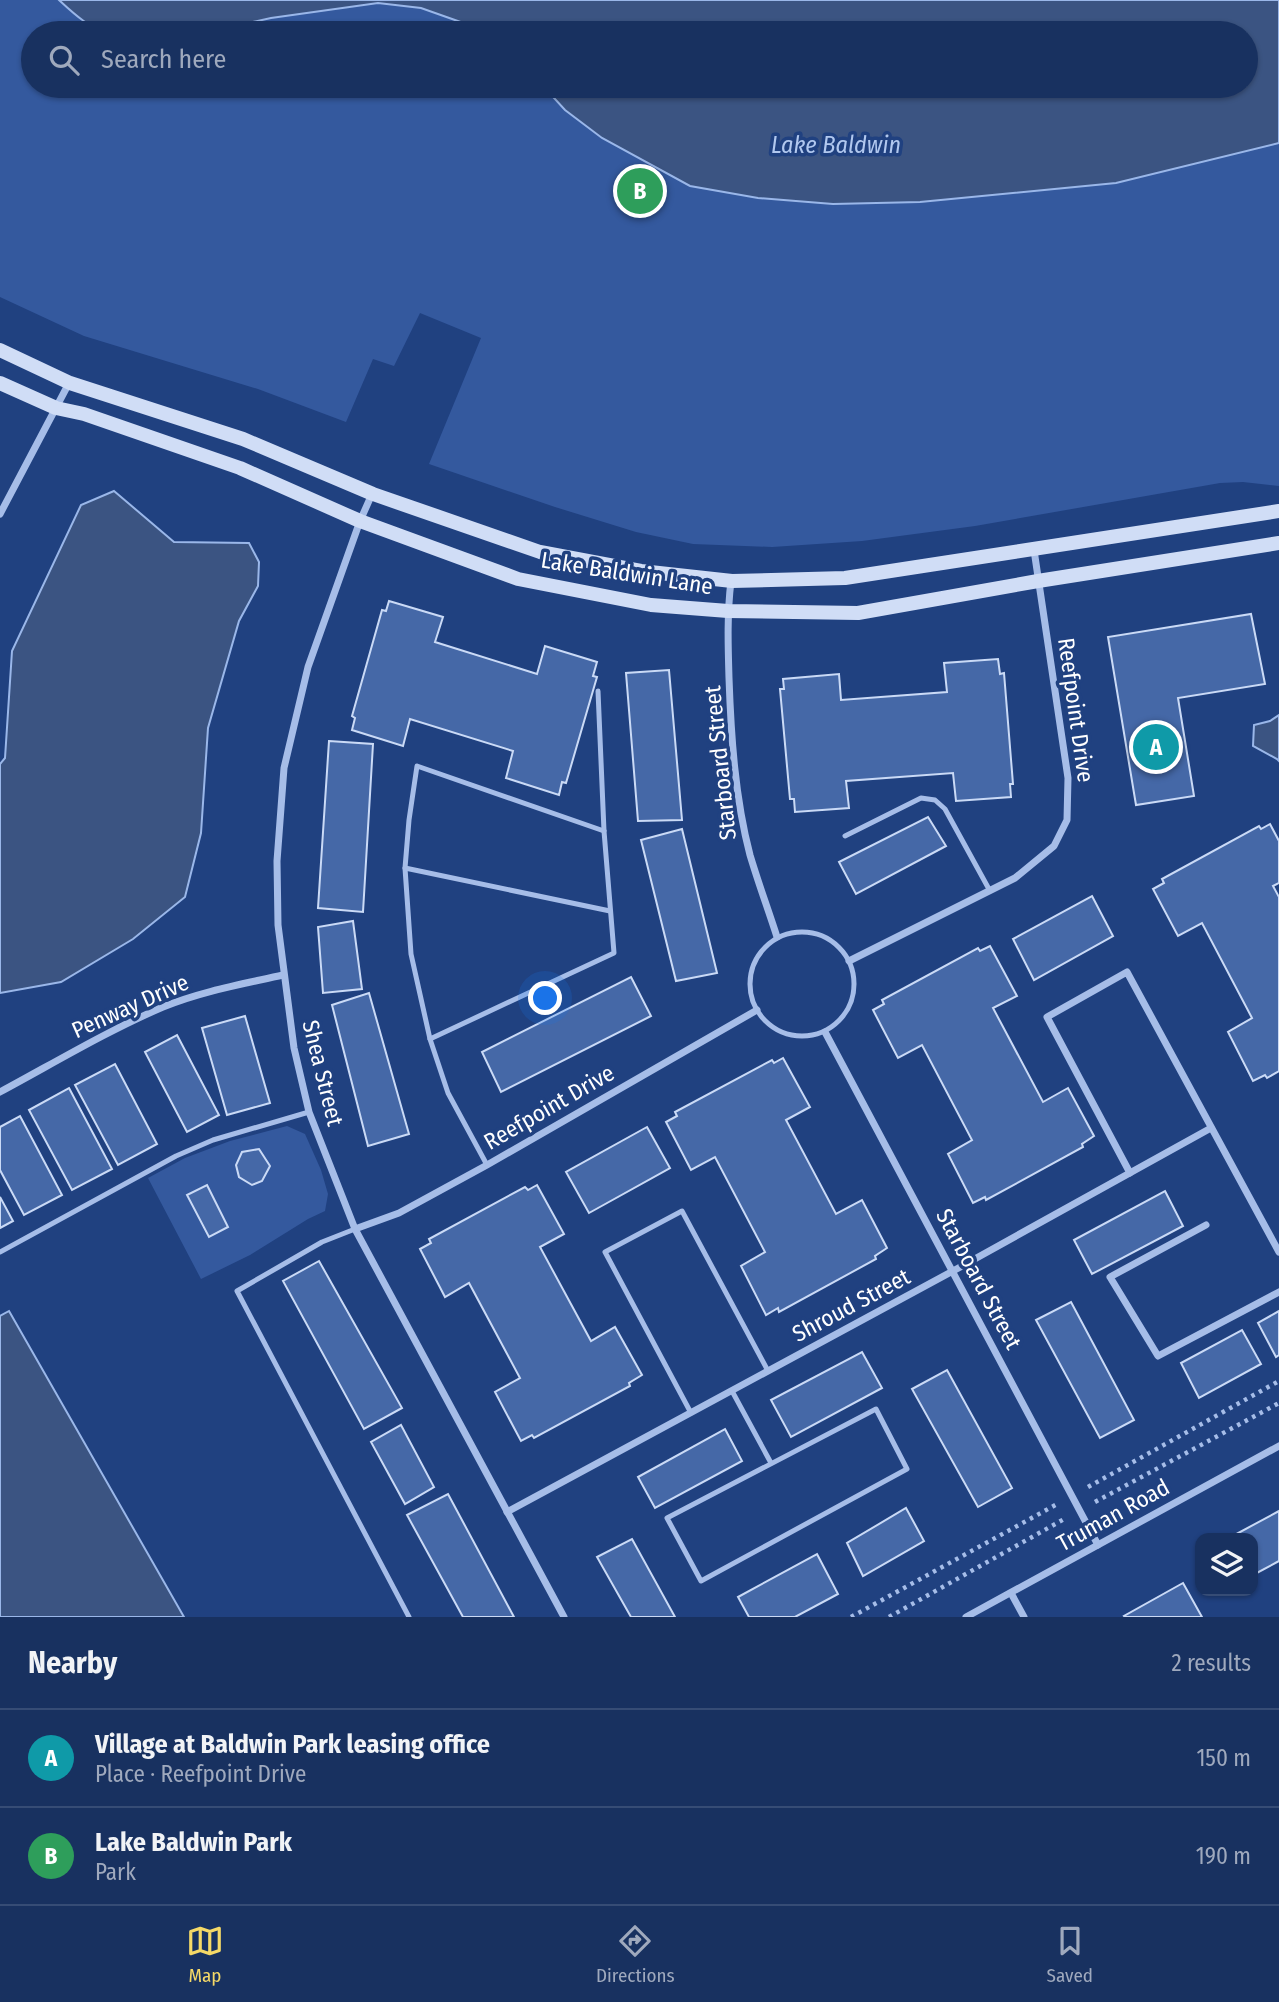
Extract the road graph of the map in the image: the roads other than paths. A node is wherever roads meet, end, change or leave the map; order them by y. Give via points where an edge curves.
1 (0, 350) edge
2 (0, 383) edge
3 (70, 383) junction
4 (56, 408) junction
5 (373, 494) junction
6 (1279, 511) edge
7 (0, 514) edge
8 (360, 521) junction
9 (1279, 543) edge
10 (1034, 550) junction
11 (732, 581) junction
12 (1038, 581) junction
13 (727, 611) junction
14 (598, 691) dead end
15 (604, 831) junction
16 (845, 836) dead end
17 (405, 868) junction
18 (990, 891) junction
19 (610, 911) junction
20 (777, 937) junction
21 (849, 961) junction
22 (284, 975) junction
23 (757, 1010) junction
24 (825, 1032) junction
25 (430, 1040) junction
26 (0, 1092) edge
27 (309, 1112) junction
28 (1210, 1128) junction
29 (487, 1165) junction
30 (1130, 1172) junction
31 (1206, 1225) dead end
32 (355, 1229) junction
33 (0, 1252) edge
34 (1279, 1252) edge
35 (953, 1271) junction
36 (1279, 1292) edge
37 (768, 1371) junction
38 (732, 1391) junction
39 (691, 1413) junction
40 (1279, 1446) edge
41 (771, 1463) junction
42 (508, 1512) junction
43 (1098, 1545) junction
44 (1011, 1593) junction
45 (409, 1617) edge
46 (564, 1617) edge
47 (966, 1617) edge
48 (1024, 1617) edge

1 - 3 street, Lake Baldwin Lane
2 - 4 street, Lake Baldwin Lane
3 - 4 street
3 - 5 street, Lake Baldwin Lane via 243,439
4 - 7 street
4 - 8 street, Lake Baldwin Lane via 240,468
5 - 8 street, Shea Street
5 - 11 street, Lake Baldwin Lane via 540,552 641,571
6 - 10 street, Lake Baldwin Lane
8 - 13 street, Lake Baldwin Lane via 518,579 651,605
8 - 22 street, Shea Street via 308,667 284,768 277,861
9 - 12 street, Lake Baldwin Lane
10 - 11 street, Lake Baldwin Lane via 845,578
10 - 12 street, Reefpoint Drive
11 - 13 street, Starboard Street
12 - 13 street, Lake Baldwin Lane via 858,613
12 - 18 street, Reefpoint Drive via 1068,778 1067,820 1054,846 1015,878
13 - 20 street, Starboard Street via 740,800 750,853
14 - 15 lane
15 - 17 lane via 417,766
15 - 19 lane
16 - 18 lane via 921,798 935,800 945,809
17 - 19 lane
17 - 25 lane via 411,954
18 - 21 street, Reefpoint Drive
19 - 25 lane via 614,953
20 - 21 lane via 808,932 825,937
20 - 23 lane via 752,967 750,984
21 - 24 lane via 854,976 848,1009
22 - 26 street, Penway Drive via 165,1006
22 - 27 street, Shea Street
23 - 24 lane via 774,1029 790,1036
23 - 29 street, Reefpoint Drive
24 - 35 street, Starboard Street
25 - 29 lane via 449,1093
27 - 32 street, Shea Street
27 - 33 lane via 213,1140 176,1156
28 - 30 street, Shroud Street
28 - 30 street via 1127,972 1047,1017
28 - 34 street
29 - 32 street, Reefpoint Drive via 398,1213
30 - 35 street, Shroud Street
31 - 36 street via 1110,1276 1158,1356
32 - 42 street, Shea Street
32 - 45 lane via 237,1291
35 - 37 street, Shroud Street
35 - 43 street, Starboard Street
37 - 38 street, Shroud Street
37 - 39 lane via 682,1212 605,1252
38 - 39 street, Shroud Street
38 - 41 lane
39 - 42 street, Shroud Street
40 - 43 street, Truman Road
41 - 41 lane via 667,1518 701,1581 907,1469 876,1409
42 - 46 street, Shea Street
43 - 44 street, Truman Road
44 - 47 street, Truman Road
44 - 48 street

